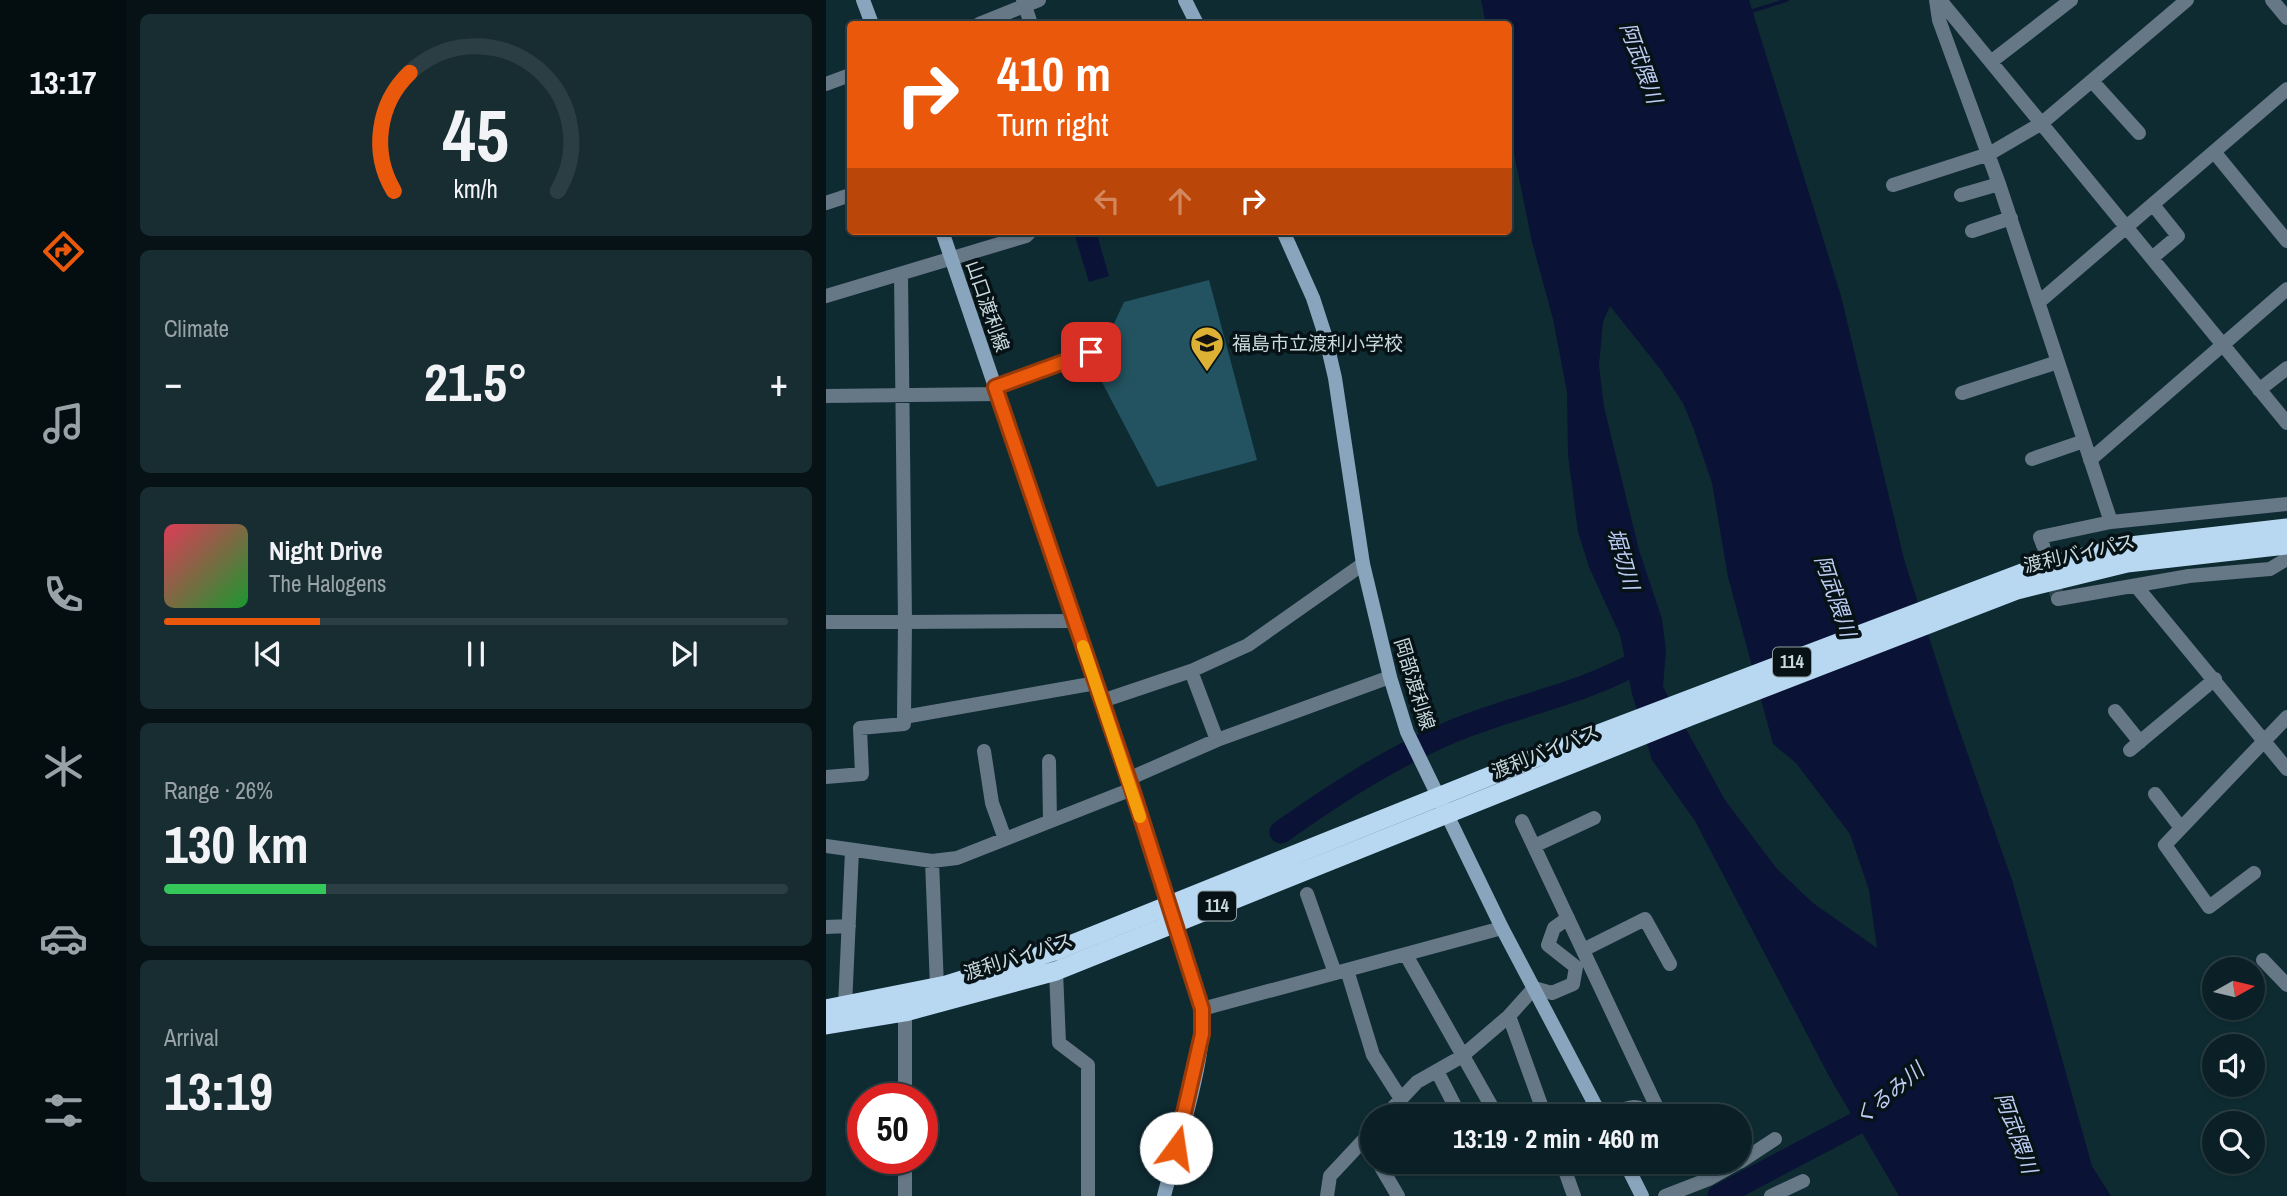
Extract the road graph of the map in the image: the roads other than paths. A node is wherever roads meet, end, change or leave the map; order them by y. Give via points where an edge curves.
1 (863, 0) edge
2 (1039, 0) edge
3 (1185, 0) edge
4 (1938, 0) edge
5 (2071, 0) edge
6 (2187, 0) edge
7 (2272, 0) edge
8 (1024, 3) edge
9 (2287, 18) edge
10 (871, 21) edge
11 (985, 21) edge
12 (1030, 21) edge
13 (1196, 21) edge
14 (1992, 61) junction
15 (847, 76) edge
16 (2092, 81) junction
17 (826, 84) edge
18 (2287, 89) edge
19 (2042, 123) junction
20 (2139, 133) dead end
21 (2215, 153) junction
22 (1989, 154) junction
23 (1999, 184) junction
24 (1893, 185) dead end
25 (1961, 195) dead end
26 (847, 196) edge
27 (826, 203) edge
28 (2154, 205) junction
29 (2011, 218) junction
30 (2127, 227) junction
31 (1972, 231) dead end
32 (943, 235) edge
33 (1027, 235) edge
34 (1285, 235) edge
35 (2287, 241) edge
36 (950, 257) junction
37 (2152, 258) junction
38 (901, 275) junction
39 (2287, 289) edge
40 (826, 296) edge
41 (2039, 302) junction
42 (2221, 346) junction
43 (1091, 352) dead end
44 (2057, 362) junction
45 (2287, 368) edge
46 (996, 390) junction
47 (2259, 390) junction
48 (1962, 393) dead end
49 (826, 396) edge
50 (902, 396) junction
51 (2287, 423) edge
52 (2084, 441) junction
53 (2032, 459) dead end
54 (2091, 460) junction
55 (2287, 504) edge
56 (2112, 522) junction
57 (2287, 528) edge
58 (2043, 545) dead end
59 (2287, 545) edge
60 (2287, 559) edge
61 (1363, 564) junction
62 (2136, 586) junction
63 (1997, 590) junction
64 (2058, 599) dead end
65 (1074, 621) junction
66 (826, 622) edge
67 (905, 622) junction
68 (1191, 671) junction
69 (1390, 677) junction
70 (2215, 679) junction
71 (1096, 683) junction
72 (1102, 701) junction
73 (2115, 711) dead end
74 (904, 717) junction
75 (2286, 719) edge
76 (1217, 740) junction
77 (2264, 740) junction
78 (1594, 746) junction
79 (984, 751) dead end
80 (1049, 761) dead end
81 (2287, 769) edge
82 (826, 777) edge
83 (1130, 784) junction
84 (2155, 794) dead end
85 (1437, 796) junction
86 (1447, 816) junction
87 (1594, 818) dead end
88 (1050, 821) junction
89 (1522, 821) dead end
90 (2181, 828) junction
91 (1005, 839) junction
92 (826, 846) edge
93 (1534, 846) junction
94 (852, 851) junction
95 (932, 860) junction
96 (2254, 873) dead end
97 (1307, 894) dead end
98 (1167, 903) junction
99 (1568, 918) junction
100 (1173, 923) junction
101 (849, 926) junction
102 (826, 927) edge
103 (1502, 928) junction
104 (1583, 950) junction
105 (1406, 955) junction
106 (2265, 962) edge
107 (1670, 964) dead end
108 (1056, 971) junction
109 (1341, 972) junction
110 (2287, 985) edge
111 (937, 987) junction
112 (1534, 988) junction
113 (835, 1007) edge
114 (1202, 1009) junction
115 (905, 1012) junction
116 (1509, 1016) junction
117 (826, 1025) edge
118 (1461, 1057) junction
119 (1437, 1071) junction
120 (905, 1083) edge
121 (1401, 1099) junction
122 (1396, 1104) edge
123 (1454, 1104) edge
124 (1490, 1104) edge
125 (1541, 1104) edge
126 (1595, 1104) edge
127 (1655, 1104) edge
128 (1775, 1139) dead end
129 (1360, 1150) edge
130 (1752, 1154) edge
131 (905, 1174) edge
132 (1385, 1174) edge
133 (1566, 1174) edge
134 (1631, 1174) edge
135 (1718, 1174) edge
136 (1803, 1181) dead end
137 (905, 1196) edge
138 (1088, 1196) edge
139 (1164, 1196) edge
140 (1328, 1196) edge
141 (1398, 1196) edge
142 (1574, 1196) edge
143 (1642, 1196) edge
144 (1665, 1196) edge
145 (1771, 1196) edge

1 - 10 main road
2 - 8 street
3 - 13 main road
4 - 14 street
4 - 22 street via 1938,20
5 - 14 street
6 - 16 street
7 - 9 street
8 - 11 street
8 - 12 street
14 - 19 street
15 - 17 street
16 - 19 street
16 - 20 street
18 - 21 street
19 - 22 street
19 - 30 street
21 - 28 street
21 - 35 street
22 - 23 street
22 - 24 street
23 - 25 street
23 - 29 street
26 - 27 street
28 - 30 street
28 - 37 street via 2178,236
29 - 31 street
29 - 41 street
30 - 37 street
30 - 41 street
32 - 36 main road, 山口渡利線
33 - 36 street
34 - 61 main road, 岡部渡利線 via 1325,335
36 - 38 street
36 - 46 main road, 山口渡利線
37 - 42 street
38 - 40 street
38 - 50 street
39 - 42 street
41 - 44 street
42 - 47 street
42 - 54 street
43 - 46 street
44 - 48 street
44 - 52 street
45 - 47 street
46 - 50 street
46 - 65 main road, 山口渡利線
47 - 51 street
49 - 50 street
50 - 67 street
52 - 53 street
52 - 54 street
54 - 56 street
55 - 56 street
56 - 58 street via 2040,537
57 - 63 highway, 渡利バイパス / 114 via 2130,546 2033,569
59 - 63 highway, 渡利バイパス / 114 via 2127,564
60 - 62 street via 2270,569
61 - 68 street via 1248,645
61 - 69 main road, 岡部渡利線
62 - 64 street
62 - 70 street
63 - 78 highway, 渡利バイパス / 114
65 - 67 street
65 - 71 main road, 山口渡利線
66 - 67 street
67 - 74 street
68 - 72 street
68 - 76 street
69 - 76 street
69 - 85 main road, 岡部渡利線 via 1407,732
70 - 73 street via 2135,746
70 - 77 street
71 - 72 main road, 山口渡利線
71 - 74 street
72 - 83 main road, 山口渡利線
74 - 82 street via 904,724 860,728 862,774
75 - 77 street
76 - 83 street
77 - 81 street
77 - 90 street
78 - 85 highway, 渡利バイパス / 114
78 - 86 highway, 渡利バイパス / 114
79 - 91 street via 992,803
80 - 88 street
83 - 88 street
83 - 98 main road, 山口渡利線
84 - 90 street
85 - 86 main road, 岡部渡利線
85 - 98 highway, 渡利バイパス / 114
86 - 100 highway, 渡利バイパス / 114
86 - 103 main road, 岡部渡利線
87 - 93 street
88 - 91 street
89 - 93 street
90 - 96 street via 2165,845 2209,906
91 - 95 street via 957,858
92 - 94 street
93 - 99 street
94 - 95 street
94 - 101 street
95 - 111 street
97 - 109 street
98 - 100 main road, 山口渡利線
98 - 111 highway, 渡利バイパス / 114 via 1055,951
99 - 104 street
99 - 112 street via 1554,928 1548,945 1576,967 1573,984 1552,993
100 - 108 highway, 渡利バイパス / 114
100 - 114 main road, 山口渡利線
101 - 102 street
101 - 113 street
103 - 105 street
103 - 112 main road, 岡部渡利線
104 - 107 street via 1645,919
104 - 127 street
105 - 109 street
105 - 118 street
106 - 110 street
108 - 115 highway, 渡利バイパス / 114
108 - 138 street via 1059,1043 1088,1065
109 - 114 street
109 - 121 street via 1373,1055
111 - 113 highway, 渡利バイパス / 114
112 - 116 street
112 - 126 main road, 岡部渡利線
114 - 139 main road, 山口渡利線 via 1197,1062
115 - 117 highway, 渡利バイパス / 114
115 - 120 street
116 - 118 street
116 - 125 street
118 - 119 street
118 - 124 street
119 - 121 street
119 - 123 street
121 - 122 street
128 - 130 street
129 - 140 street via 1330,1176
131 - 137 street
132 - 141 street
133 - 142 street
134 - 143 main road
135 - 144 street
136 - 145 street

